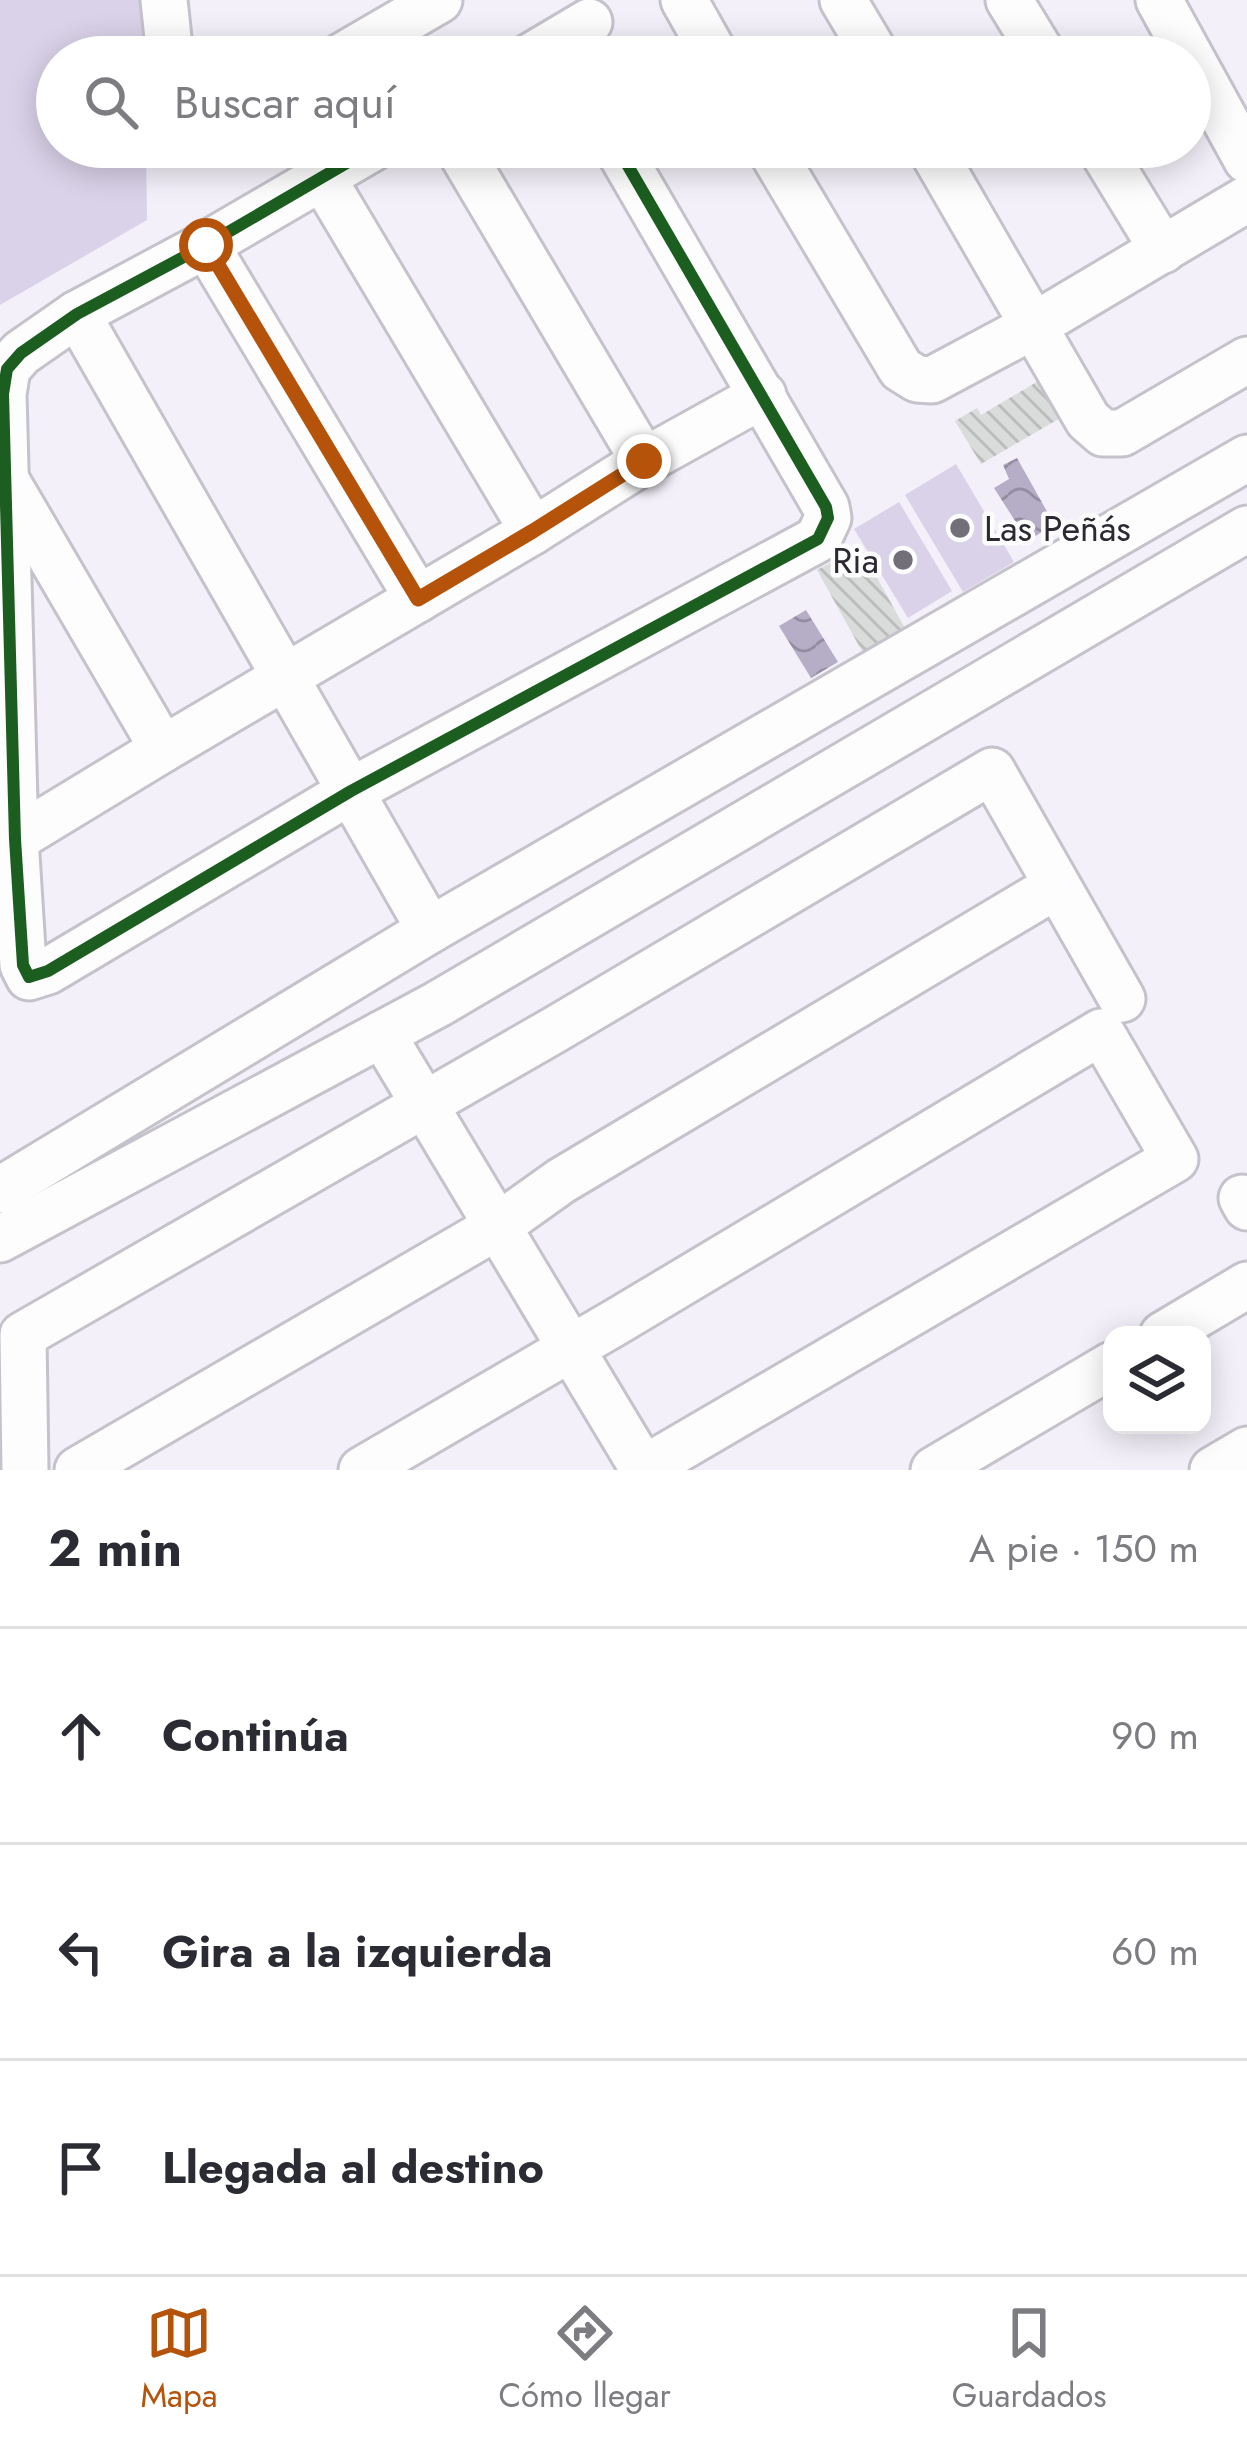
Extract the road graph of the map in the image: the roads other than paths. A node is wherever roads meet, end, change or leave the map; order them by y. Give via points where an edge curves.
1 (164, 0) edge
2 (439, 0) edge
3 (684, 0) edge
4 (843, 0) edge
5 (1010, 0) edge
6 (1159, 0) edge
7 (168, 36) edge
8 (376, 36) edge
9 (704, 36) edge
10 (864, 36) edge
11 (1031, 36) edge
12 (1179, 36) edge
13 (1211, 95) edge
14 (1247, 160) edge
15 (338, 168) edge
16 (470, 168) edge
17 (629, 168) edge
18 (781, 168) edge
19 (942, 168) edge
20 (1113, 168) edge
21 (322, 177) junction
22 (1247, 199) edge
23 (206, 245) junction
24 (1163, 250) junction
25 (77, 314) junction
26 (1035, 325) junction
27 (1247, 360) edge
28 (763, 395) junction
29 (1247, 458) edge
30 (644, 461) junction
31 (5, 479) junction
32 (1247, 529) edge
33 (533, 531) junction
34 (418, 599) junction
35 (1006, 600) junction
36 (1040, 651) junction
37 (286, 675) junction
38 (163, 748) junction
39 (351, 791) junction
40 (14, 839) junction
41 (1056, 886) junction
42 (430, 930) junction
43 (1122, 999) dead end
44 (382, 1034) junction
45 (426, 1104) junction
46 (0, 1190) edge
47 (498, 1226) junction
48 (0, 1239) edge
49 (1247, 1285) edge
50 (1177, 1326) edge
51 (569, 1348) junction
52 (1103, 1370) edge
53 (1247, 1450) edge
54 (25, 1470) edge
55 (78, 1470) edge
56 (362, 1470) edge
57 (643, 1470) edge
58 (934, 1470) edge
59 (1214, 1470) edge

1 - 7 street
2 - 8 street
3 - 9 street
4 - 10 street
5 - 11 street
6 - 12 street
13 - 14 street
15 - 21 street
16 - 30 street
17 - 28 street
18 - 26 street via 901,369 916,379 932,380
19 - 26 street
20 - 24 street
21 - 23 street
21 - 33 street
22 - 24 street
23 - 25 street
23 - 34 street
24 - 26 street
25 - 31 street via 7,369
25 - 37 street
26 - 27 street via 1088,421 1103,433 1122,433
28 - 30 street
28 - 39 street via 826,507 818,539
29 - 35 street
30 - 33 street
31 - 38 street
31 - 40 street
32 - 36 street
33 - 34 street
34 - 37 street
35 - 36 street
35 - 42 street
36 - 44 street
37 - 38 street
37 - 39 street
38 - 40 street
39 - 40 street via 32,977 22,965
39 - 42 street
41 - 43 street
41 - 45 street via 992,771
41 - 47 street
42 - 46 street
44 - 45 street
44 - 48 street
45 - 47 street
45 - 54 street via 22,1335
47 - 51 street
47 - 55 street
49 - 50 street
51 - 56 street
51 - 57 street
51 - 57 street via 1101,1032 1175,1159
52 - 58 street
53 - 59 street

